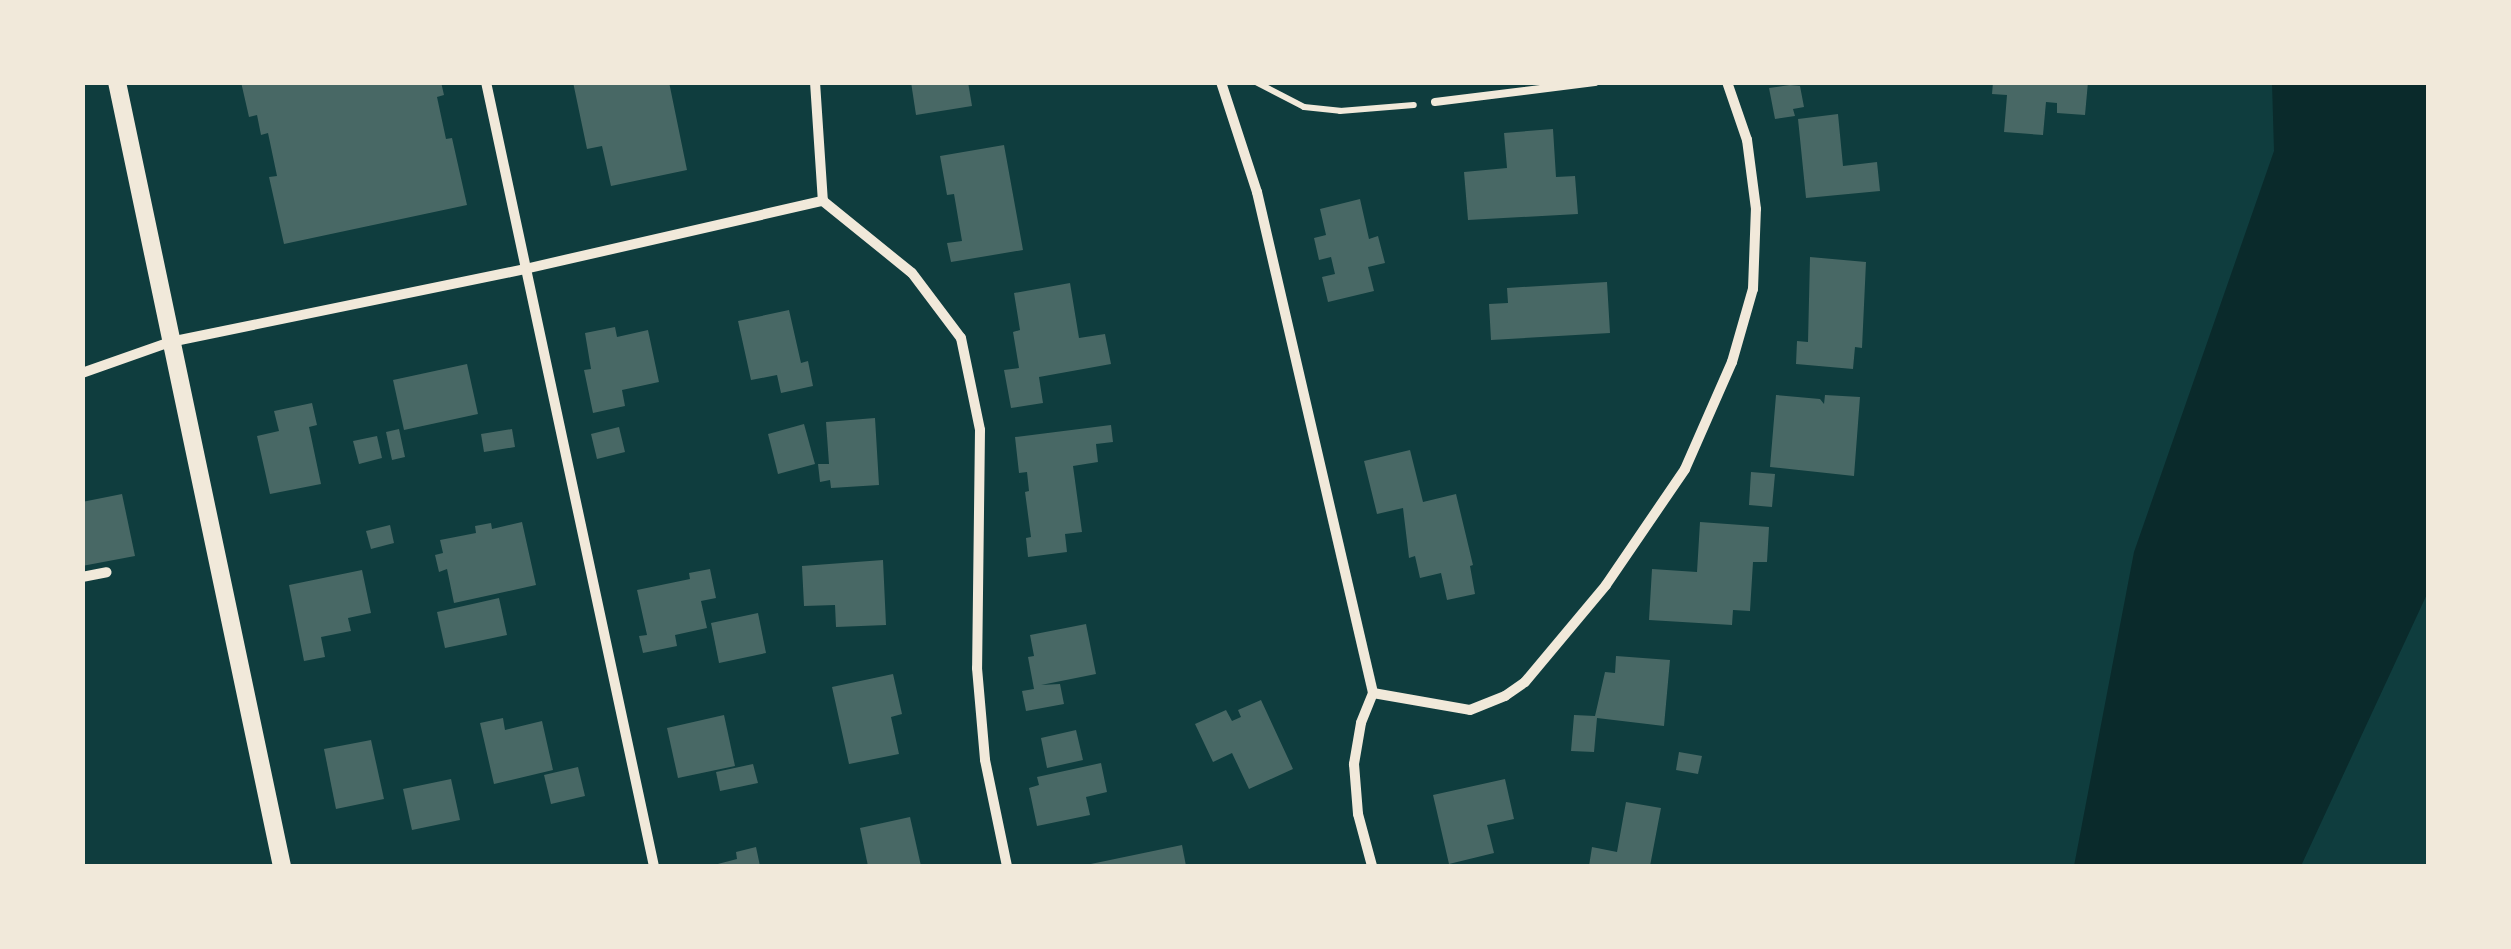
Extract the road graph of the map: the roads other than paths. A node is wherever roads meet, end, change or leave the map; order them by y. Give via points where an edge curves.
1 (116, 82) edge
2 (486, 82) edge
3 (815, 82) edge
4 (1221, 82) edge
5 (1595, 82) edge
6 (1727, 82) edge
7 (1435, 102) road end
8 (823, 201) junction
9 (525, 269) junction
10 (170, 342) junction
11 (82, 372) edge
12 (107, 572) dead end
13 (82, 577) edge
14 (1373, 694) junction
15 (282, 866) edge
16 (654, 866) edge
17 (1008, 866) edge
18 (1372, 866) edge

1 - 10 street
2 - 9 street
3 - 8 street
4 - 14 street via 1257,192
5 - 7 lane
6 - 14 street via 1747,140 1756,209 1753,289 1732,362 1685,469 1606,585 1525,682 1470,710
8 - 9 street
8 - 17 street via 912,274 960,338 980,430 979,686
9 - 10 street
9 - 16 street
10 - 11 street
10 - 15 street
12 - 13 street
14 - 18 street via 1354,764

